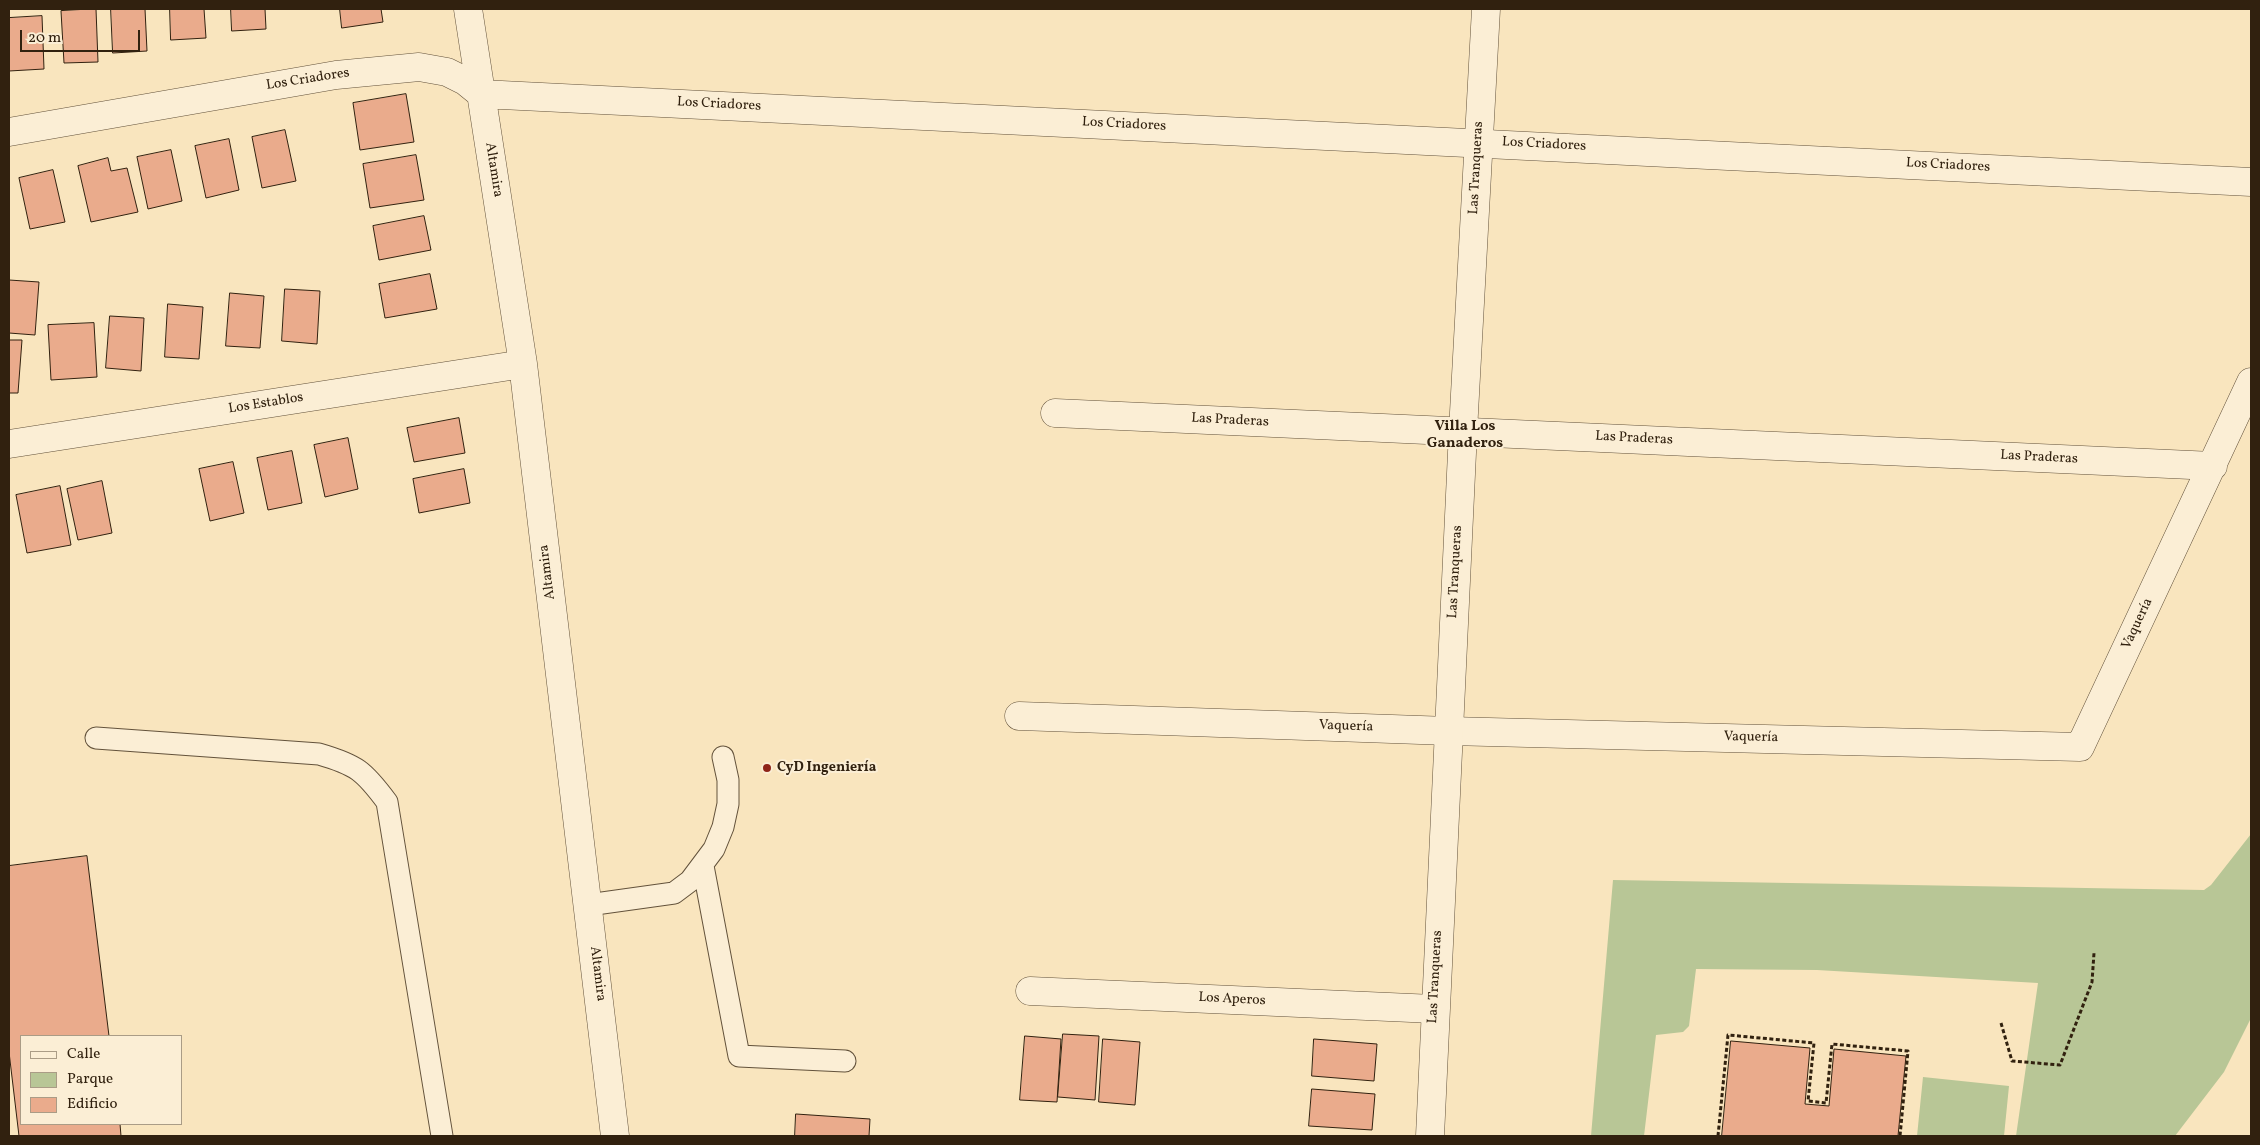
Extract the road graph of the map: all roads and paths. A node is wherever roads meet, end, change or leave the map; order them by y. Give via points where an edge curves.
1 (468, 9) edge
2 (1486, 9) edge
3 (481, 94) junction
4 (9, 132) edge
5 (1479, 142) junction
6 (2251, 182) edge
7 (523, 364) junction
8 (2251, 382) edge
9 (1055, 413) dead end
10 (1463, 431) junction
11 (9, 444) edge
12 (2213, 466) junction
13 (1020, 716) dead end
14 (1450, 730) junction
15 (96, 738) dead end
16 (724, 757) dead end
17 (703, 866) junction
18 (588, 905) junction
19 (2094, 953) dead end
20 (1030, 991) dead end
21 (1434, 1010) junction
22 (2002, 1023) dead end
23 (845, 1061) dead end
24 (442, 1136) edge
25 (615, 1136) edge
26 (1430, 1136) edge
27 (1718, 1136) edge
28 (1900, 1136) edge

1 - 3 street, Altamira
2 - 5 street, Las Tranqueras
3 - 4 street, Los Criadores via 447,72 419,67 336,74
3 - 5 street, Los Criadores
3 - 7 street, Altamira
5 - 6 street, Los Criadores
5 - 10 street, Las Tranqueras
7 - 11 street, Los Establos
7 - 18 street, Altamira
8 - 12 street, Vaquería
9 - 10 street, Las Praderas
10 - 12 street, Las Praderas
10 - 14 street, Las Tranqueras
12 - 14 street, Vaquería via 2080,747
13 - 14 street, Vaquería
14 - 21 street, Las Tranqueras
15 - 24 lane via 319,754 347,762 367,775 387,802
16 - 17 lane via 728,780 724,827
17 - 18 lane via 674,893
17 - 23 lane via 739,1056
18 - 25 street, Altamira
19 - 22 path via 2092,982 2060,1065 2012,1061
20 - 21 street, Los Aperos
21 - 26 street, Las Tranqueras
27 - 28 path via 1728,1035 1814,1043 1808,1101 1826,1103 1832,1044 1908,1051

